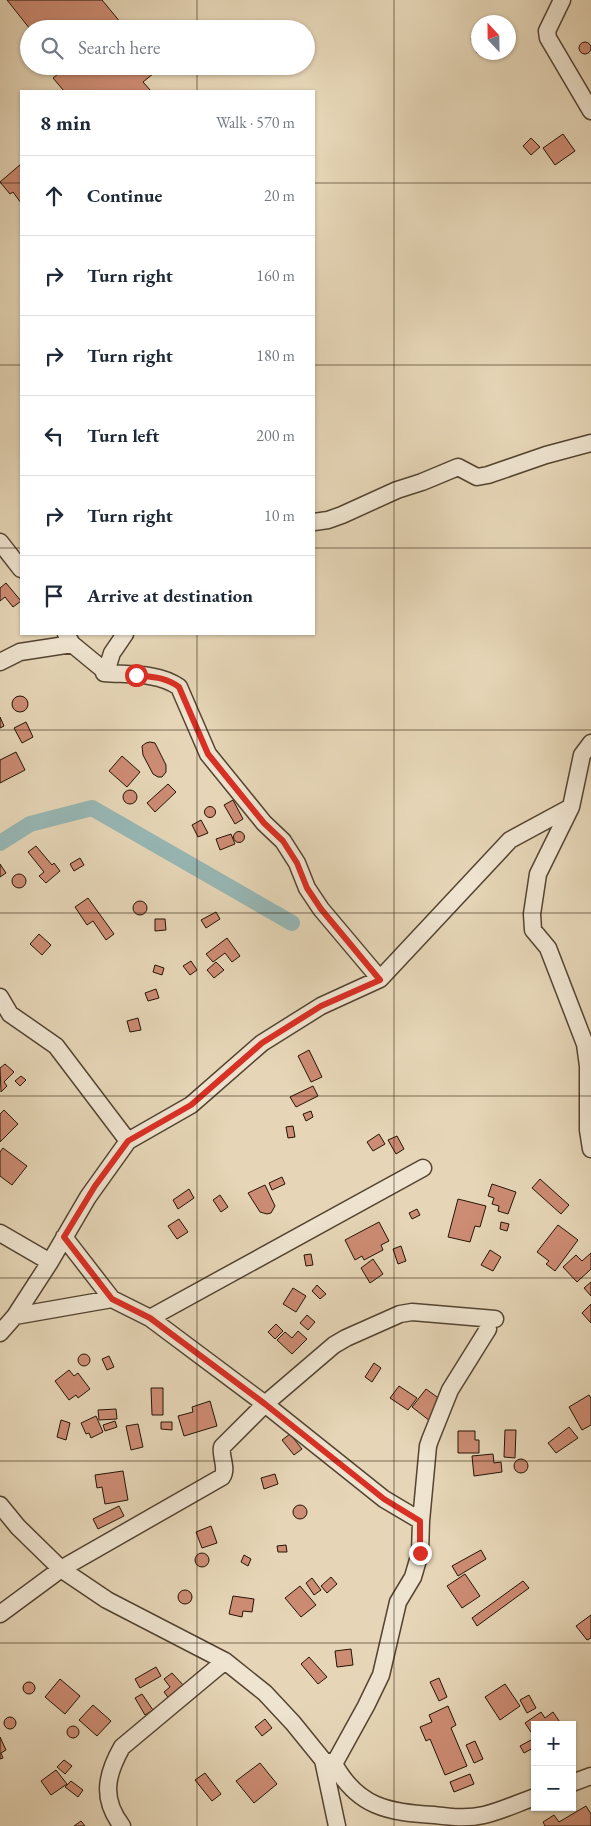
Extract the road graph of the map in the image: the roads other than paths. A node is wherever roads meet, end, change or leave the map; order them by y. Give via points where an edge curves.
1 (562, 0) edge
2 (591, 111) edge
3 (591, 443) edge
4 (315, 522) edge
5 (0, 542) edge
6 (20, 567) edge
7 (124, 635) edge
8 (69, 639) edge
9 (0, 662) edge
10 (106, 672) junction
11 (591, 743) edge
12 (571, 807) junction
13 (380, 980) junction
14 (0, 997) edge
15 (128, 1141) junction
16 (591, 1149) edge
17 (423, 1168) dead end
18 (0, 1233) edge
19 (64, 1237) junction
20 (50, 1262) junction
21 (112, 1299) junction
22 (15, 1316) junction
23 (150, 1318) junction
24 (0, 1334) edge
25 (265, 1404) junction
26 (0, 1505) edge
27 (420, 1521) junction
28 (61, 1569) junction
29 (0, 1614) edge
30 (225, 1661) junction
31 (328, 1762) junction
32 (591, 1776) edge
33 (576, 1782) edge
34 (531, 1798) edge
35 (122, 1826) edge
36 (337, 1826) edge

1 - 2 street via 547,31 548,38
3 - 4 street via 477,477 458,467 342,515
5 - 6 street
7 - 10 street via 112,653
8 - 9 street via 20,652
8 - 10 street
10 - 13 street via 161,678 179,687 208,754 258,816 283,841 321,909
11 - 12 street via 582,755
12 - 13 street via 510,840
12 - 16 street via 538,874 532,914 533,930 548,948 585,1044
13 - 15 street via 321,1006 262,1043 191,1105
14 - 15 street via 10,1014 56,1046
15 - 19 street
17 - 23 street
18 - 20 street
19 - 20 street
19 - 21 street
20 - 22 street
21 - 22 street
21 - 23 street
22 - 24 street
23 - 25 street
25 - 27 street via 384,1499
25 - 27 street via 334,1345 400,1314 426,1312 496,1319 487,1320 488,1329 450,1390 430,1440
25 - 28 street via 222,1447 225,1470 222,1477
26 - 28 street
27 - 31 street via 420,1553 398,1602 381,1675 366,1706
28 - 29 street
28 - 30 street via 107,1600
30 - 31 street via 265,1693
30 - 35 street via 122,1747 109,1775 108,1791 115,1817
31 - 34 street via 350,1788 371,1804 404,1813 467,1818
31 - 36 street
32 - 33 street

